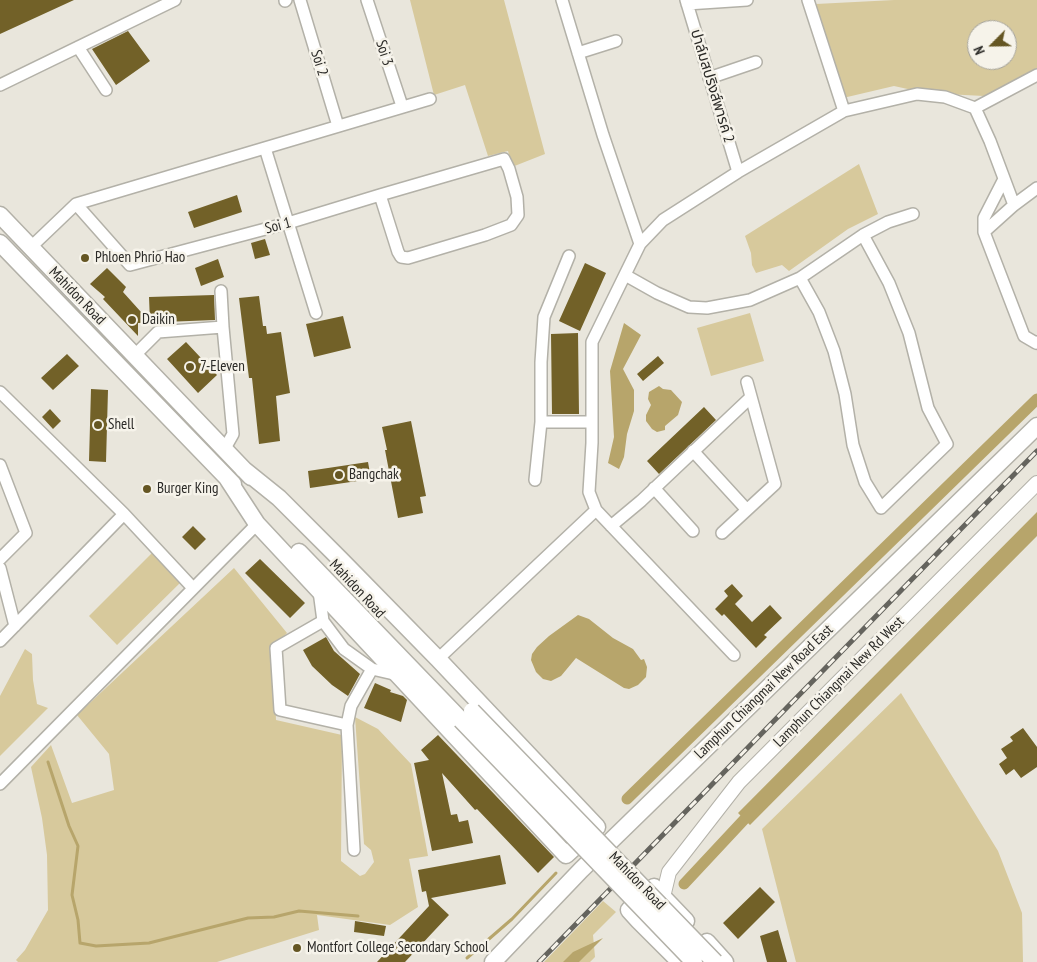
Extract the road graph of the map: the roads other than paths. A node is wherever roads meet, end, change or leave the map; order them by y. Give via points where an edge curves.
1 (175, 0) edge
2 (300, 0) edge
3 (367, 0) edge
4 (562, 0) edge
5 (747, 0) edge
6 (808, 0) edge
7 (686, 2) edge
8 (616, 41) dead end
9 (78, 47) junction
10 (578, 53) junction
11 (756, 62) dead end
12 (1037, 75) edge
13 (709, 78) junction
14 (0, 85) edge
15 (106, 90) dead end
16 (430, 99) dead end
17 (402, 106) junction
18 (976, 108) junction
19 (844, 110) junction
20 (338, 126) junction
21 (265, 148) junction
22 (738, 172) junction
23 (1004, 179) junction
24 (1037, 188) edge
25 (380, 195) junction
26 (76, 204) junction
27 (1014, 205) junction
28 (913, 214) dead end
29 (0, 215) edge
30 (288, 223) junction
31 (984, 232) junction
32 (863, 235) junction
33 (0, 243) edge
34 (640, 244) junction
35 (31, 247) junction
36 (569, 256) dead end
37 (625, 275) junction
38 (800, 278) junction
39 (221, 291) dead end
40 (316, 313) dead end
41 (223, 327) junction
42 (1037, 342) edge
43 (134, 356) junction
44 (747, 382) dead end
45 (0, 392) edge
46 (750, 397) junction
47 (541, 422) junction
48 (592, 422) junction
49 (1037, 426) edge
50 (224, 450) junction
51 (694, 451) junction
52 (0, 465) edge
53 (243, 469) junction
54 (227, 478) junction
55 (535, 480) dead end
56 (1037, 483) edge
57 (654, 488) junction
58 (596, 510) junction
59 (747, 510) junction
60 (124, 514) junction
61 (257, 524) junction
62 (611, 526) junction
63 (693, 531) dead end
64 (722, 533) dead end
65 (0, 559) edge
66 (0, 568) edge
67 (193, 588) junction
68 (319, 591) junction
69 (323, 621) junction
70 (15, 626) junction
71 (0, 641) edge
72 (734, 655) dead end
73 (438, 659) junction
74 (372, 669) junction
75 (400, 675) junction
76 (467, 716) junction
77 (347, 725) junction
78 (0, 784) edge
79 (597, 827) junction
80 (611, 841) junction
81 (354, 850) dead end
82 (566, 855) junction
83 (581, 870) junction
84 (658, 892) junction
85 (493, 962) edge
86 (680, 962) edge
87 (694, 962) edge
88 (715, 962) edge
89 (726, 962) edge

1 - 9 street
2 - 20 street, Soi 2
3 - 17 street, Soi 3
4 - 10 street
5 - 7 street
6 - 19 street
7 - 13 street, ปาล์มสปริงส์พารค์ 2
8 - 10 street
9 - 14 street
9 - 15 street
10 - 34 street
11 - 13 street
12 - 18 street
13 - 22 street, ปาล์มสปริงส์พารค์ 2
16 - 17 street
17 - 20 street
18 - 19 street via 945,97 917,94
18 - 23 street
19 - 22 street
20 - 21 street
21 - 26 street
21 - 30 street
22 - 34 street via 663,220
23 - 27 street
23 - 31 street via 984,218
24 - 27 street
25 - 25 street, Soi 1 via 401,257 408,258 484,235 511,225 518,215 517,197 504,159
25 - 30 street, Soi 1
26 - 30 street, Soi 1 via 130,265
26 - 35 street
27 - 31 street
28 - 32 street
29 - 35 main road, Mahidon Road
30 - 40 street
31 - 42 street via 1024,336
32 - 38 street
32 - 38 street via 889,283 909,333 928,408 947,444 881,508 865,482 853,445 834,352
33 - 54 main road, Mahidon Road
34 - 37 street
35 - 43 main road, Mahidon Road
36 - 47 street via 544,317
37 - 38 street via 688,307 707,308 750,300
37 - 48 street via 592,342
39 - 41 street
41 - 43 street via 158,332
41 - 50 street via 233,434
43 - 50 main road, Mahidon Road
44 - 46 street
45 - 60 street
46 - 51 street
46 - 59 street via 775,484
47 - 48 street
47 - 55 street
48 - 58 street via 589,492
49 - 80 main road, Lamphun Chiangmai New Road East
50 - 53 main road, Mahidon Road
51 - 57 street
51 - 59 street
52 - 65 street via 26,533
53 - 73 main road via 279,498
53 - 76 main road, Mahidon Road
54 - 61 main road
54 - 76 main road, Mahidon Road
56 - 84 street, Lamphun Chiangmai New Rd West via 739,782 669,872
57 - 62 street
57 - 63 street
58 - 62 street
58 - 73 street
59 - 64 street
60 - 67 street
60 - 70 street
61 - 67 street
61 - 68 main road
62 - 72 street
66 - 70 street
67 - 78 street
68 - 69 street
68 - 75 main road
69 - 74 street via 344,649
69 - 77 street via 276,648 280,710
70 - 71 street
73 - 79 main road
74 - 75 street
74 - 77 street via 351,706
75 - 82 main road
76 - 87 main road, Mahidon Road, bridge
76 - 88 main road, Mahidon Road, bridge
77 - 81 street
79 - 80 main road
79 - 82 main road
80 - 83 main road, Lamphun Chiangmai New Road East
82 - 83 main road
83 - 85 main road, Lamphun Chiangmai New Road East
84 - 86 main road via 639,921
84 - 89 main road

